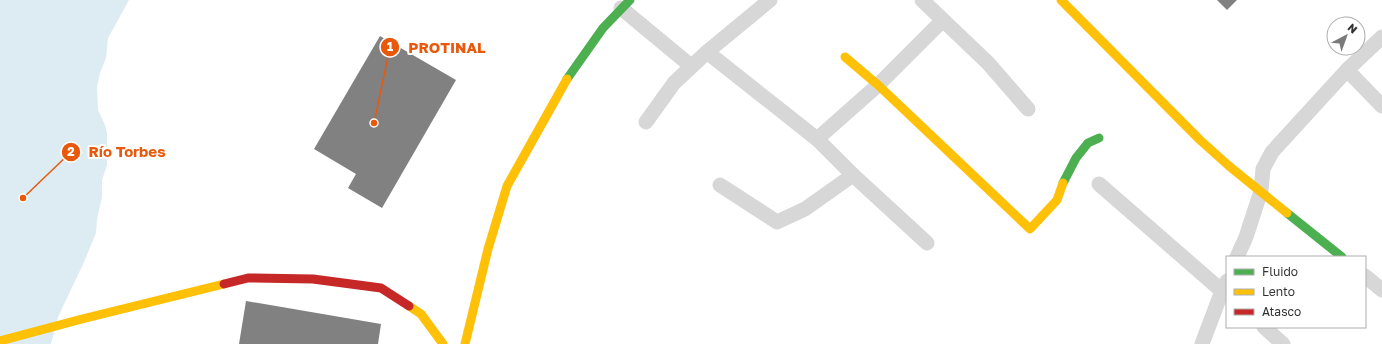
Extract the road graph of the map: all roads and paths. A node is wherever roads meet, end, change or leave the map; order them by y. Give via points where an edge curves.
1 (770, 0) edge
2 (922, 0) edge
3 (1061, 0) edge
4 (625, 4) edge
5 (943, 20) junction
6 (1382, 37) edge
7 (707, 52) junction
8 (844, 57) dead end
9 (691, 66) junction
10 (1347, 70) junction
11 (878, 85) junction
12 (1382, 106) edge
13 (1028, 109) dead end
14 (646, 122) dead end
15 (1098, 138) dead end
16 (817, 139) junction
17 (853, 175) junction
18 (1099, 184) dead end
19 (720, 185) dead end
20 (1261, 191) junction
21 (927, 244) dead end
22 (1237, 256) edge
23 (1341, 256) edge
24 (1366, 277) edge
25 (1225, 289) edge
26 (1382, 290) edge
27 (1265, 328) edge
28 (0, 341) edge
29 (443, 344) edge
30 (465, 344) edge
31 (1202, 344) edge
32 (1283, 344) edge

1 - 7 street
2 - 5 street
3 - 20 main road via 1200,140
4 - 9 street
4 - 30 main road via 604,28 564,84 507,186 488,249
5 - 11 street
5 - 13 street via 988,63
6 - 10 street
7 - 9 street
7 - 16 street
8 - 11 main road
9 - 14 street via 674,83
10 - 12 street
10 - 20 street via 1272,152 1263,169
11 - 15 main road via 1030,229 1057,200 1076,158 1088,143
11 - 16 street
16 - 17 street
17 - 19 street via 804,209 777,222
17 - 21 street
18 - 25 street
20 - 22 street
20 - 23 main road
24 - 26 street
25 - 31 street
27 - 32 street
28 - 29 main road via 248,278 313,279 381,288 422,314

